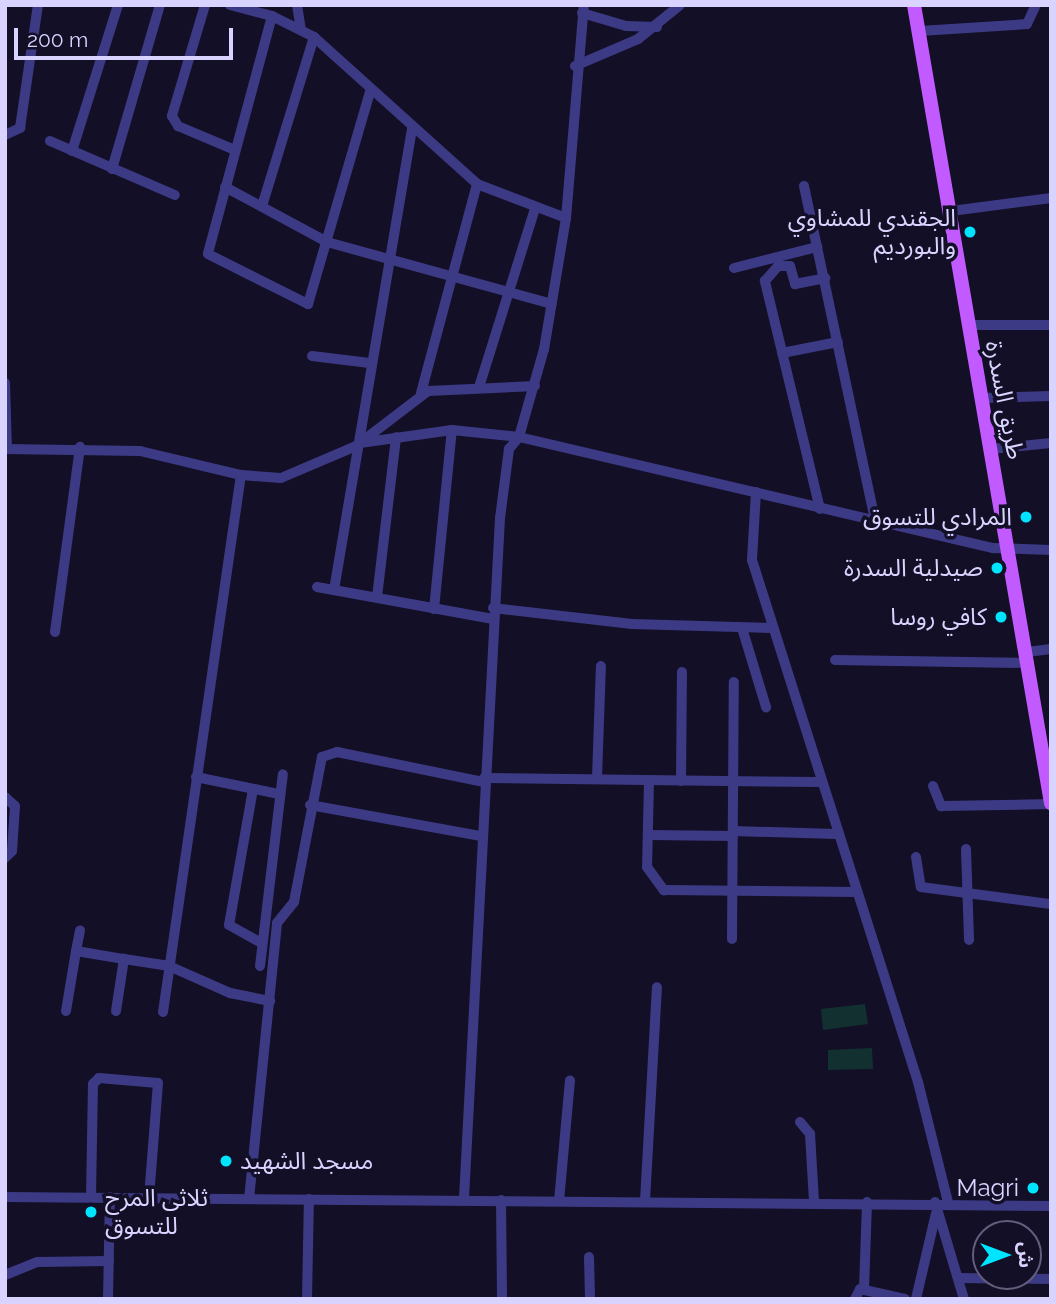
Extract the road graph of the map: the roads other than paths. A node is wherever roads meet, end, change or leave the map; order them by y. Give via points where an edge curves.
1 (38, 5) edge
2 (118, 5) edge
3 (160, 5) edge
4 (205, 5) edge
5 (230, 5) edge
6 (296, 5) edge
7 (680, 5) edge
8 (914, 5) edge
9 (1036, 5) edge
10 (583, 9) edge
11 (272, 16) junction
12 (657, 27) junction
13 (301, 30) junction
14 (920, 31) junction
15 (314, 37) junction
16 (575, 66) junction
17 (371, 89) junction
18 (412, 129) junction
19 (5, 135) edge
20 (50, 141) dead end
21 (235, 150) junction
22 (72, 151) junction
23 (112, 169) junction
24 (477, 184) junction
25 (804, 186) dead end
26 (225, 187) junction
27 (176, 195) dead end
28 (1051, 198) edge
29 (262, 206) junction
30 (535, 208) junction
31 (951, 211) junction
32 (566, 218) junction
33 (327, 242) junction
34 (817, 247) junction
35 (390, 258) junction
36 (734, 268) dead end
37 (451, 277) junction
38 (825, 278) junction
39 (509, 293) junction
40 (552, 304) junction
41 (968, 325) junction
42 (1051, 325) edge
43 (838, 342) junction
44 (782, 353) junction
45 (312, 356) dead end
46 (370, 363) junction
47 (5, 383) edge
48 (480, 384) junction
49 (535, 386) junction
50 (421, 393) junction
51 (1051, 396) edge
52 (981, 398) junction
53 (452, 430) junction
54 (396, 437) junction
55 (519, 437) junction
56 (1051, 443) edge
57 (358, 444) junction
58 (80, 447) junction
59 (6, 449) edge
60 (991, 449) junction
61 (240, 475) junction
62 (756, 492) junction
63 (820, 509) junction
64 (875, 520) junction
65 (1009, 550) junction
66 (1051, 550) edge
67 (317, 587) dead end
68 (334, 590) junction
69 (377, 597) junction
70 (434, 608) junction
71 (493, 614) junction
72 (742, 628) junction
73 (773, 628) junction
74 (55, 632) dead end
75 (1051, 649) edge
76 (1028, 657) junction
77 (835, 660) dead end
78 (601, 666) dead end
79 (682, 671) dead end
80 (734, 682) dead end
81 (766, 707) dead end
82 (283, 774) dead end
83 (197, 778) junction
84 (597, 778) junction
85 (484, 780) junction
86 (649, 781) junction
87 (681, 781) junction
88 (734, 782) junction
89 (820, 782) junction
90 (933, 786) dead end
91 (253, 789) junction
92 (279, 794) junction
93 (5, 797) edge
94 (1051, 804) edge
95 (310, 805) junction
96 (733, 834) junction
97 (836, 834) junction
98 (648, 835) junction
99 (481, 836) junction
100 (966, 849) dead end
101 (5, 858) edge
102 (916, 858) dead end
103 (733, 891) junction
104 (856, 892) junction
105 (969, 893) junction
106 (1051, 904) edge
107 (80, 930) dead end
108 (733, 939) dead end
109 (969, 940) dead end
110 (262, 943) junction
111 (76, 951) junction
112 (124, 959) junction
113 (169, 965) junction
114 (260, 965) dead end
115 (657, 987) dead end
116 (270, 1001) junction
117 (66, 1010) dead end
118 (116, 1011) dead end
119 (163, 1012) dead end
120 (570, 1081) dead end
121 (800, 1122) dead end
122 (5, 1197) edge
123 (91, 1197) junction
124 (110, 1197) junction
125 (149, 1198) junction
126 (249, 1199) junction
127 (309, 1199) junction
128 (464, 1199) junction
129 (501, 1200) junction
130 (559, 1201) junction
131 (645, 1201) junction
132 (814, 1202) junction
133 (867, 1202) junction
134 (948, 1202) junction
135 (936, 1206) junction
136 (1051, 1206) edge
137 (589, 1257) dead end
138 (109, 1261) junction
139 (5, 1275) edge
140 (958, 1278) junction
141 (1051, 1279) edge
142 (864, 1289) junction
143 (108, 1299) edge
144 (307, 1299) edge
145 (502, 1299) edge
146 (590, 1299) edge
147 (855, 1299) edge
148 (905, 1299) edge
149 (916, 1299) edge
150 (964, 1299) edge

1 - 19 street via 20,128
2 - 22 street
3 - 23 street
4 - 21 street via 172,116 178,126
5 - 11 street
6 - 13 street
7 - 12 street
8 - 14 main road, طريق السدرة
9 - 14 street via 1027,24
10 - 12 street via 626,26
10 - 16 street
11 - 13 street
11 - 21 street
12 - 16 street
13 - 15 street
14 - 31 main road, طريق السدرة
15 - 17 street
15 - 29 street
16 - 32 street
17 - 18 street
17 - 33 street
18 - 24 street
18 - 35 street
20 - 22 street
21 - 26 street
22 - 23 street
23 - 27 street
24 - 30 street
24 - 37 street
25 - 34 street
26 - 29 street
26 - 33 street via 208,254 306,304
28 - 31 street
29 - 33 street
30 - 32 street
30 - 39 street
31 - 41 main road, طريق السدرة
32 - 40 street
33 - 35 street
34 - 36 street
34 - 38 street
35 - 37 street
35 - 46 street
37 - 39 street
37 - 50 street
38 - 43 street
38 - 44 street via 795,284 790,266 767,272
39 - 40 street
39 - 48 street
40 - 49 street
41 - 42 street
41 - 52 main road, طريق السدرة
43 - 44 street
43 - 64 street
44 - 63 street
45 - 46 street
46 - 57 street
47 - 59 street
48 - 49 street
48 - 50 street
49 - 55 street
50 - 57 street
51 - 52 street
52 - 60 main road, طريق السدرة
53 - 54 street
53 - 55 street
53 - 70 street
54 - 57 street
54 - 69 street
55 - 62 street
55 - 71 street via 506,464
56 - 60 street
57 - 61 street via 290,475
57 - 68 street
58 - 59 street
58 - 61 street via 140,450
58 - 74 street
60 - 65 main road, طريق السدرة
61 - 83 street
62 - 63 street
62 - 73 street via 750,547
63 - 64 street
64 - 65 street
65 - 66 street
65 - 76 main road, طريق السدرة
67 - 68 street
68 - 69 street
69 - 70 street
70 - 71 street
71 - 72 street
71 - 85 street
72 - 73 street
72 - 81 street
73 - 89 street
75 - 76 street
76 - 77 street
76 - 94 main road, طريق السدرة
78 - 84 street
79 - 87 street
80 - 88 street
82 - 92 street
83 - 91 street
83 - 113 street
84 - 85 street
84 - 86 street
85 - 95 street via 337,752 319,763
85 - 99 street
86 - 87 street
86 - 98 street
87 - 88 street
88 - 89 street
88 - 96 street
89 - 97 street
90 - 94 street via 941,806
91 - 92 street
91 - 110 street via 229,925
92 - 110 street
93 - 101 street via 15,806 12,851
95 - 99 street
95 - 116 street via 294,902 277,923
96 - 97 street
96 - 98 street
96 - 103 street
97 - 104 street
98 - 103 street via 647,867 664,890
99 - 128 street
100 - 105 street
102 - 105 street via 918,886
103 - 104 street
103 - 108 street
104 - 134 street via 918,1082
105 - 106 street
105 - 109 street
107 - 111 street
110 - 114 street
111 - 112 street
111 - 117 street
112 - 113 street
112 - 118 street
113 - 116 street via 230,993
113 - 119 street
115 - 131 street
116 - 126 street
120 - 130 street
121 - 132 street via 810,1134
122 - 123 street
123 - 124 street
123 - 125 street via 93,1084 99,1078 158,1083
124 - 125 street
124 - 138 street
125 - 126 street
126 - 127 street
127 - 128 street
127 - 144 street
128 - 129 street
129 - 130 street
129 - 145 street
130 - 131 street
131 - 132 street
132 - 133 street
133 - 135 street
133 - 142 street
134 - 135 street
134 - 136 street
135 - 140 street
135 - 149 street
137 - 146 street
138 - 139 street via 38,1262
138 - 143 street
140 - 141 street
140 - 150 street
142 - 147 street
142 - 148 street

